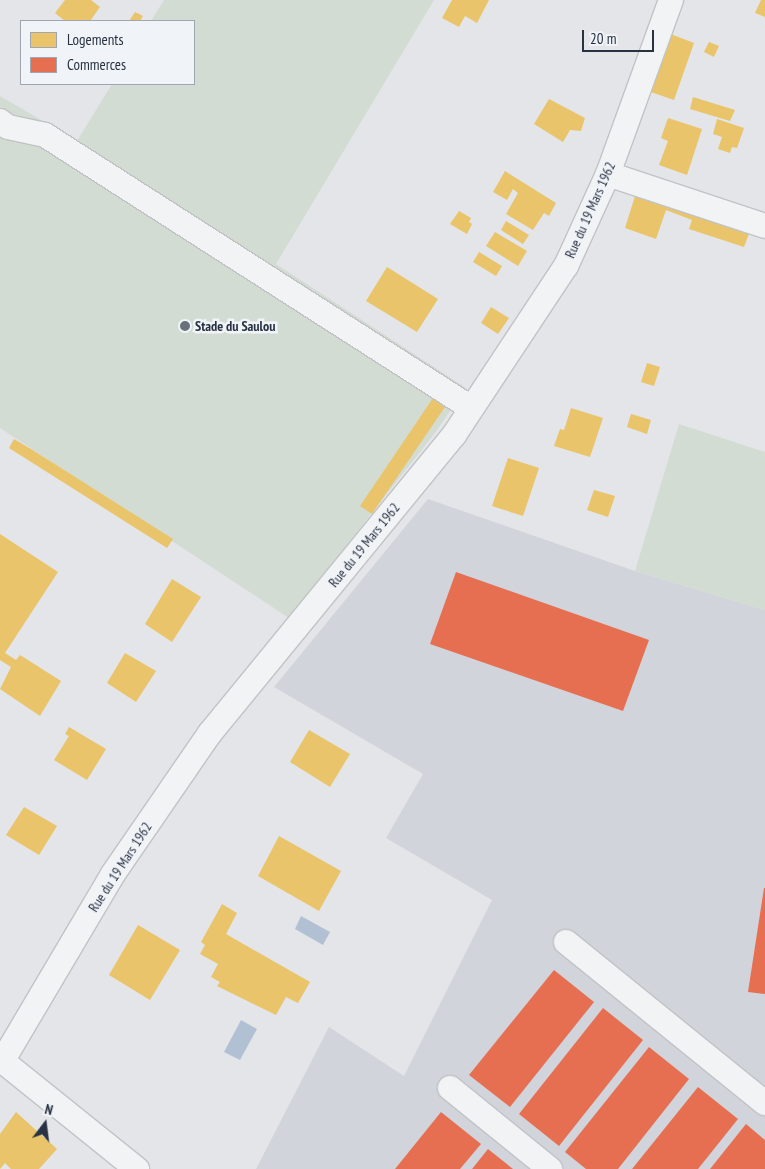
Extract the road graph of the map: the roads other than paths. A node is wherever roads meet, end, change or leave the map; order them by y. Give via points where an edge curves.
1 (671, 0) edge
2 (0, 121) edge
3 (608, 174) junction
4 (765, 226) edge
5 (471, 408) junction
6 (566, 942) dead end
7 (2, 1060) edge
8 (450, 1088) dead end
9 (765, 1103) edge
10 (137, 1169) edge
11 (550, 1169) edge

1 - 3 street, Rue du 19 Mars 1962
2 - 5 street via 8,127 46,135
3 - 4 street
3 - 5 street, Rue du 19 Mars 1962 via 566,266
5 - 7 street, Rue du 19 Mars 1962 via 454,435 210,733 113,874
6 - 9 street
7 - 10 street
8 - 11 street

